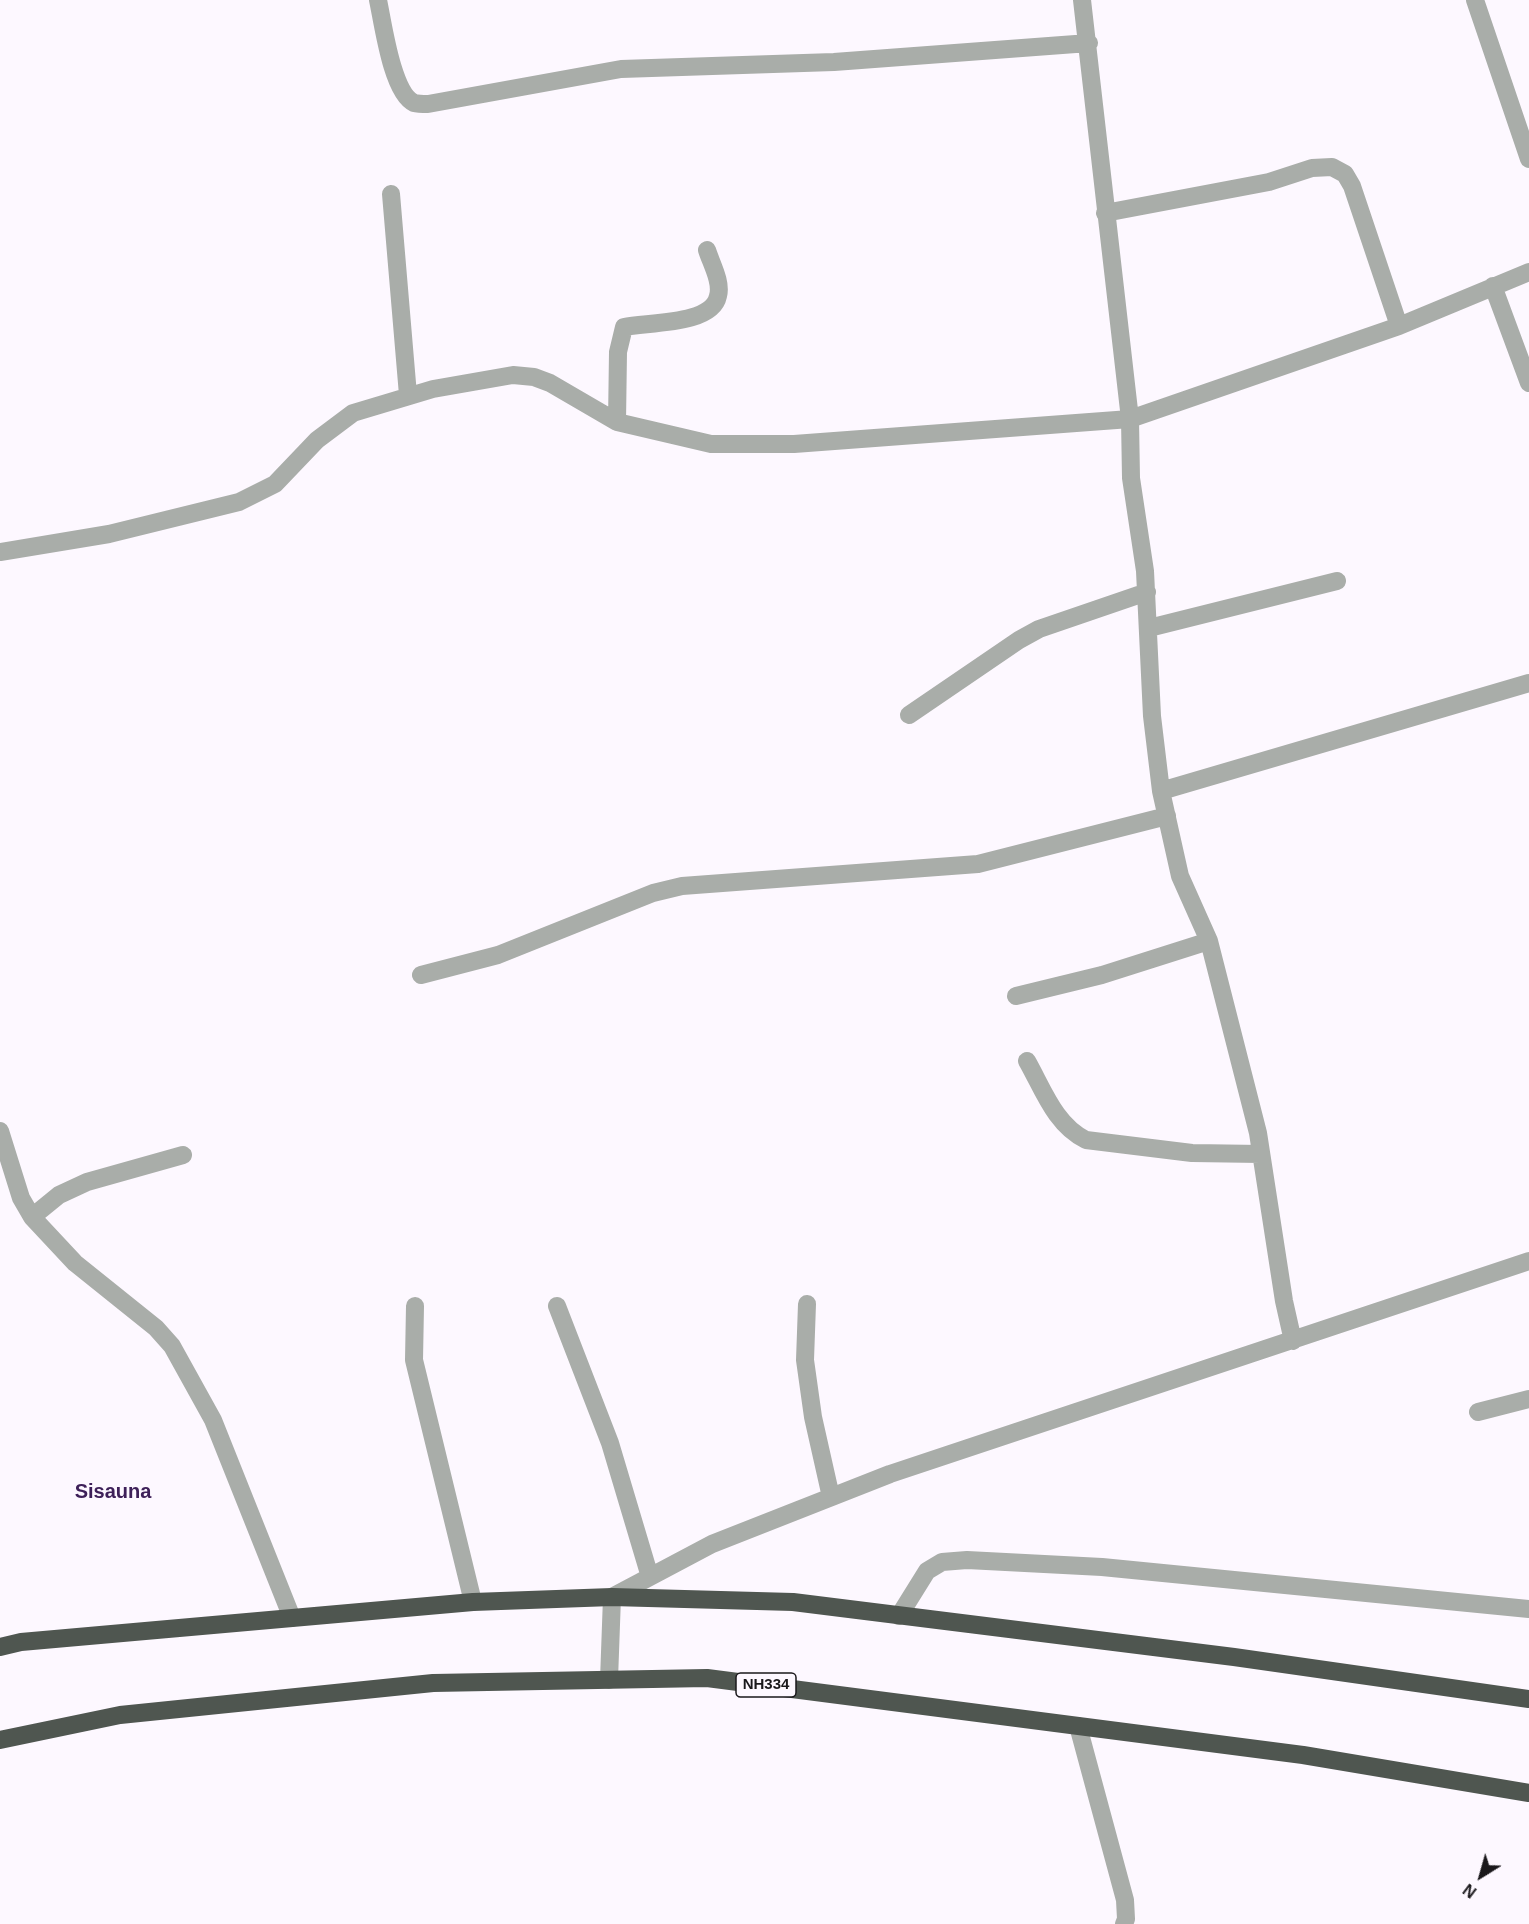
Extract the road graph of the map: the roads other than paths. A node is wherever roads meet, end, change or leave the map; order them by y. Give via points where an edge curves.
1 (378, 0) edge
2 (1082, 0) edge
3 (1475, 0) edge
4 (1089, 43) junction
5 (1529, 159) edge
6 (391, 194) dead end
7 (1105, 213) junction
8 (707, 250) dead end
9 (1529, 272) edge
10 (1493, 286) junction
11 (1399, 326) junction
12 (1529, 383) edge
13 (408, 395) junction
14 (1130, 419) junction
15 (617, 422) junction
16 (0, 552) edge
17 (1337, 581) dead end
18 (1147, 592) junction
19 (1149, 628) junction
20 (1529, 683) edge
21 (909, 715) dead end
22 (1161, 791) junction
23 (1167, 816) junction
24 (1209, 941) junction
25 (420, 975) dead end
26 (1016, 996) dead end
27 (1027, 1061) dead end
28 (0, 1131) edge
29 (1262, 1154) junction
30 (183, 1155) dead end
31 (32, 1217) junction
32 (1529, 1261) edge
33 (807, 1304) dead end
34 (415, 1306) dead end
35 (557, 1306) dead end
36 (1293, 1341) junction
37 (1529, 1399) edge
38 (1478, 1412) dead end
39 (831, 1497) junction
40 (650, 1577) junction
41 (612, 1597) junction
42 (473, 1602) junction
43 (1529, 1609) edge
44 (899, 1616) junction
45 (292, 1618) junction
46 (0, 1647) edge
47 (609, 1680) junction
48 (1529, 1699) edge
49 (1078, 1726) junction
50 (0, 1740) edge
51 (1529, 1793) edge
52 (1124, 1924) edge

1 - 4 street via 396,77 414,103 428,104 621,69 834,62
2 - 4 street
3 - 5 street
4 - 7 street
6 - 13 street
7 - 11 street via 1332,167 1345,174 1352,186
7 - 14 street
8 - 15 street via 718,283 718,297 709,309 696,318 624,327 618,346
9 - 10 street
10 - 11 street
10 - 12 street
11 - 14 street
13 - 15 street via 513,375 534,377
13 - 16 street via 353,413 316,440 275,484 239,502 109,534
14 - 15 street via 794,444 688,440
14 - 18 street via 1131,478
17 - 19 street
18 - 19 street
18 - 21 street via 1039,629
19 - 22 street via 1152,716
20 - 22 street
22 - 23 street
23 - 24 street via 1180,876
23 - 25 street via 978,864 682,886 653,893 498,955
24 - 26 street via 1102,975
24 - 29 street
27 - 29 street via 1057,1116 1071,1133 1086,1140 1192,1153
28 - 31 street via 21,1198
29 - 36 street
30 - 31 street via 87,1182 59,1195
31 - 45 street via 75,1263 133,1308 172,1346 213,1420
32 - 36 street
33 - 39 street via 805,1360
34 - 42 street via 414,1360
35 - 40 street via 610,1443
36 - 39 street
37 - 38 street
39 - 40 street via 712,1544
40 - 41 street
41 - 42 highway
41 - 44 highway via 793,1602
41 - 47 street
42 - 45 highway
43 - 44 street via 1102,1566 967,1560 942,1562 927,1571
44 - 48 highway via 1234,1657
45 - 46 highway
47 - 49 highway, NH334 via 707,1678
47 - 50 highway, NH334 via 433,1683 120,1715
49 - 51 highway, NH334 via 1303,1755
49 - 52 street via 1125,1900

